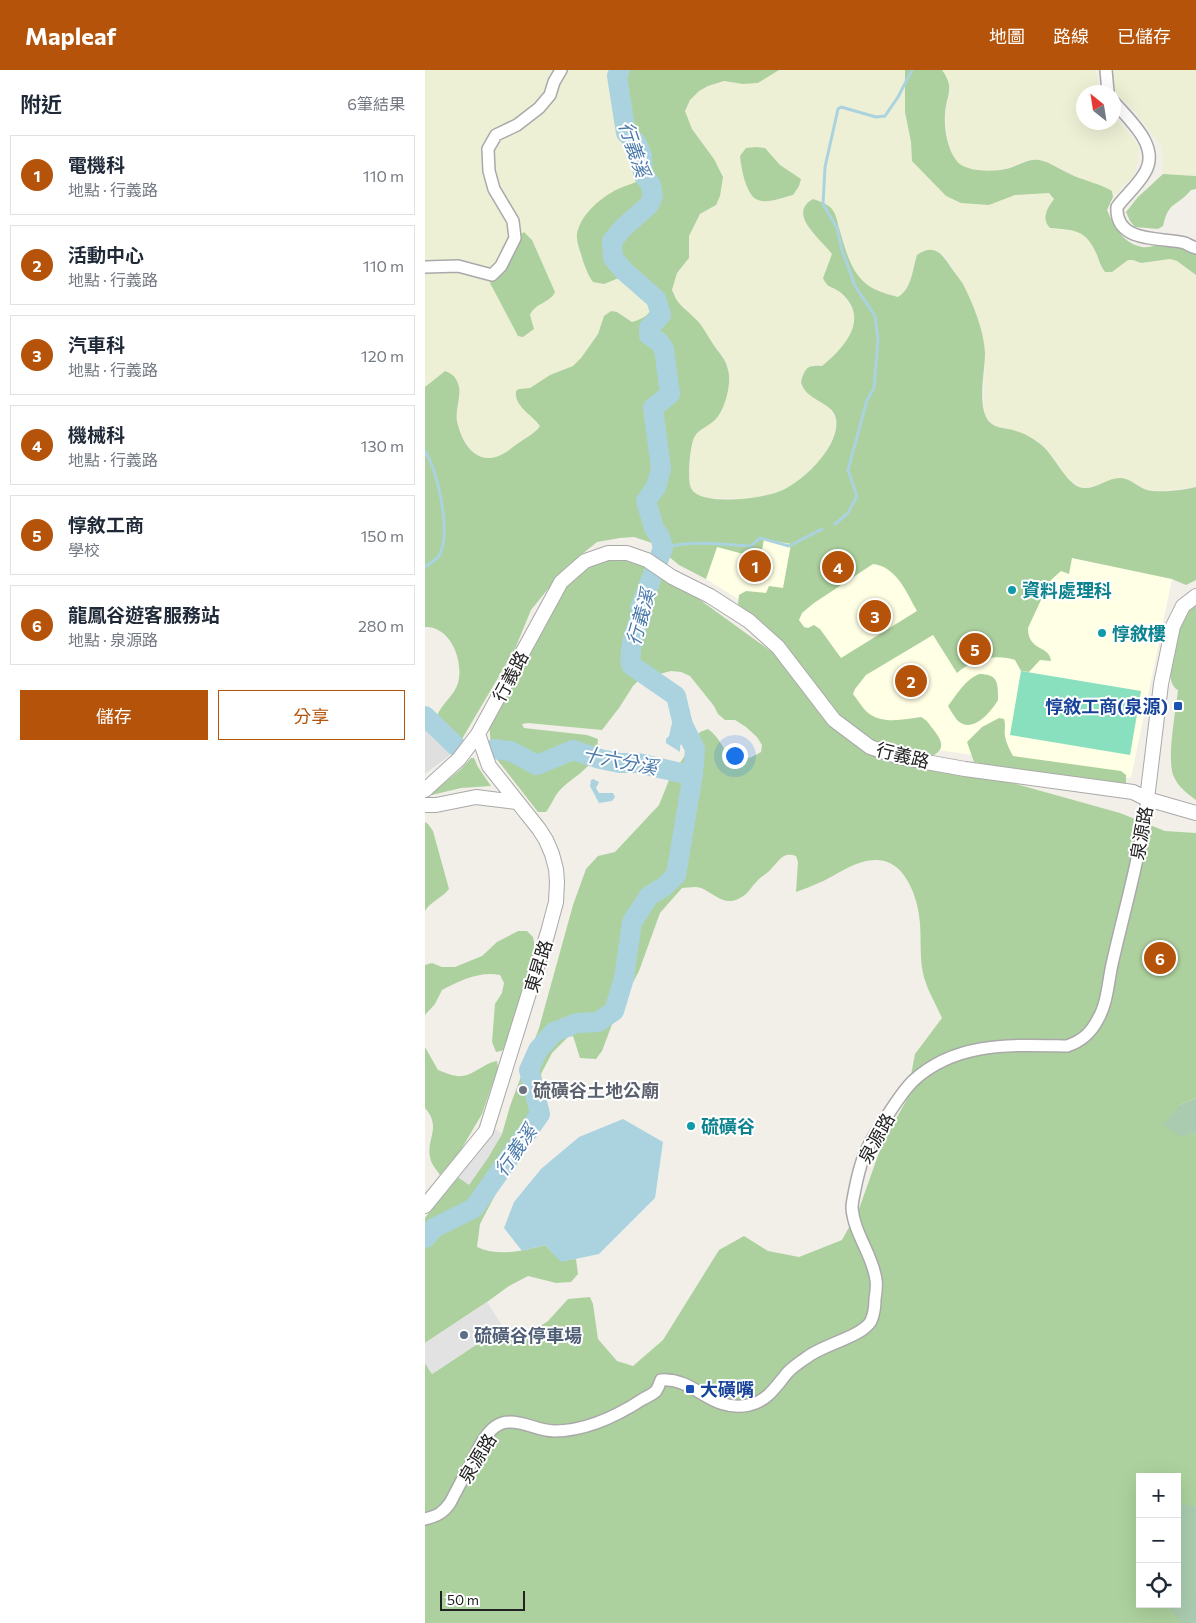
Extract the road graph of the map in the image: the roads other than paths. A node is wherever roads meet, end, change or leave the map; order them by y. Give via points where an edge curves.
1 (561, 70) edge
2 (1106, 70) edge
3 (1107, 85) edge
4 (1121, 110) edge
5 (1196, 248) edge
6 (425, 267) edge
7 (1196, 596) edge
8 (478, 734) junction
9 (425, 790) edge
10 (1147, 799) junction
11 (516, 802) junction
12 (425, 805) edge
13 (1196, 813) edge
14 (425, 1206) edge
15 (425, 1519) edge

1 - 6 street via 550,95 539,108 517,125 495,135 488,149 494,189 513,221 515,238 501,266 492,275 459,266
2 - 3 street
4 - 5 street via 1145,138 1149,150 1149,167 1117,207 1121,225 1136,236 1185,243
7 - 10 street, 泉源路 via 1183,606 1173,626 1161,684
8 - 9 street, 行義路 via 459,759
8 - 10 street, 行義路 via 561,582 585,561 608,553 627,553 647,560 749,621 778,647 834,720 869,747 899,757 1133,792
8 - 11 street, 東昇路 via 489,766
10 - 13 street, 行義路
10 - 15 street, 泉源路 via 1145,823 1104,1005 1092,1030 1077,1043 1067,1046 1004,1045 955,1055 932,1066 912,1082 893,1107 860,1162 852,1207 876,1280 875,1307 870,1322 861,1330 812,1353 789,1371 768,1397 747,1406 725,1406 670,1379 661,1380 656,1391 615,1416 598,1422 553,1431 517,1423 500,1424 482,1442 447,1508
11 - 12 street via 476,797
11 - 14 street, 東昇路 via 539,829 552,854 556,869 556,902 486,1132

